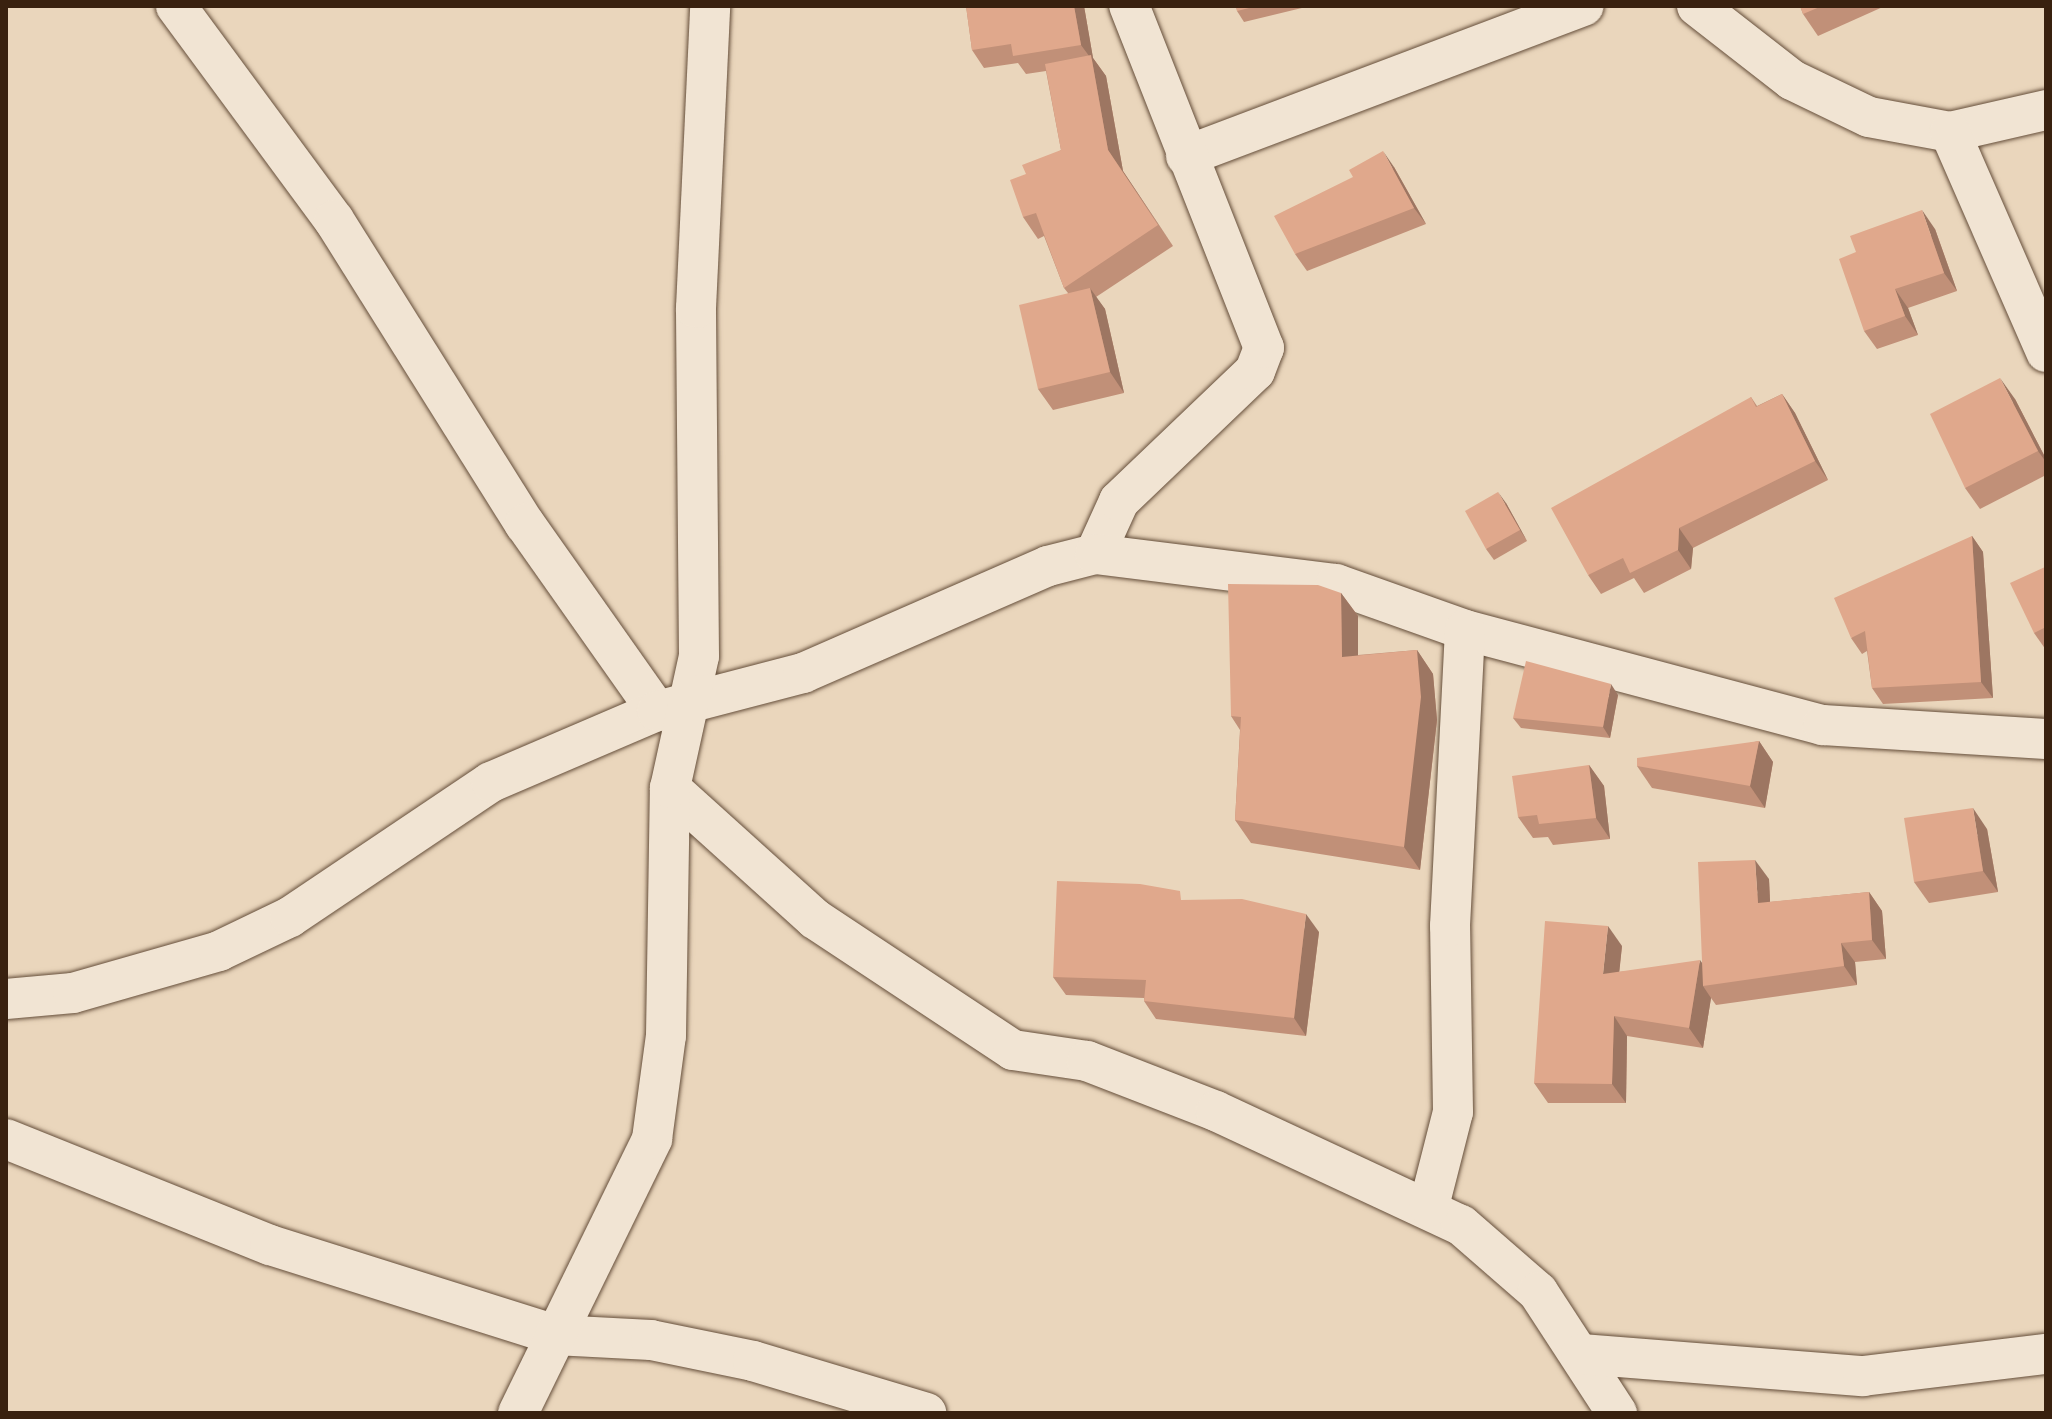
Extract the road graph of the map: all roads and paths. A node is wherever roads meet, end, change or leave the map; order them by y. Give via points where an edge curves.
1 (176, 6) edge
2 (710, 6) edge
3 (1129, 6) edge
4 (1584, 6) edge
5 (1697, 6) edge
6 (2046, 110) edge
7 (1950, 132) junction
8 (1186, 156) junction
9 (2046, 352) edge
10 (1095, 554) junction
11 (1465, 630) junction
12 (674, 706) junction
13 (2039, 750) edge
14 (670, 788) junction
15 (6, 999) edge
16 (6, 1139) edge
17 (1429, 1206) junction
18 (555, 1335) junction
19 (1581, 1354) junction
20 (2046, 1354) edge
21 (518, 1413) edge
22 (926, 1413) edge
23 (1617, 1413) edge

1 - 12 street via 334,220 525,524
2 - 12 street via 696,308 699,656
3 - 8 street
4 - 8 street
5 - 7 street via 1792,80 1869,117
6 - 7 street
7 - 9 street
8 - 10 street via 1264,348 1255,371 1119,501
10 - 11 street via 1336,584
10 - 12 street via 1048,566 803,673
11 - 13 street via 1823,725
11 - 17 street via 1450,926 1453,1112
12 - 14 street
12 - 15 street via 491,782 290,917 219,951 73,993
14 - 17 street via 815,919 1013,1050 1087,1061
14 - 18 street via 666,1036 652,1139 583,1291
16 - 18 street via 270,1245
17 - 19 street via 1538,1292
18 - 21 street
18 - 22 street via 651,1340 753,1361
19 - 20 street via 1863,1376
19 - 23 street

